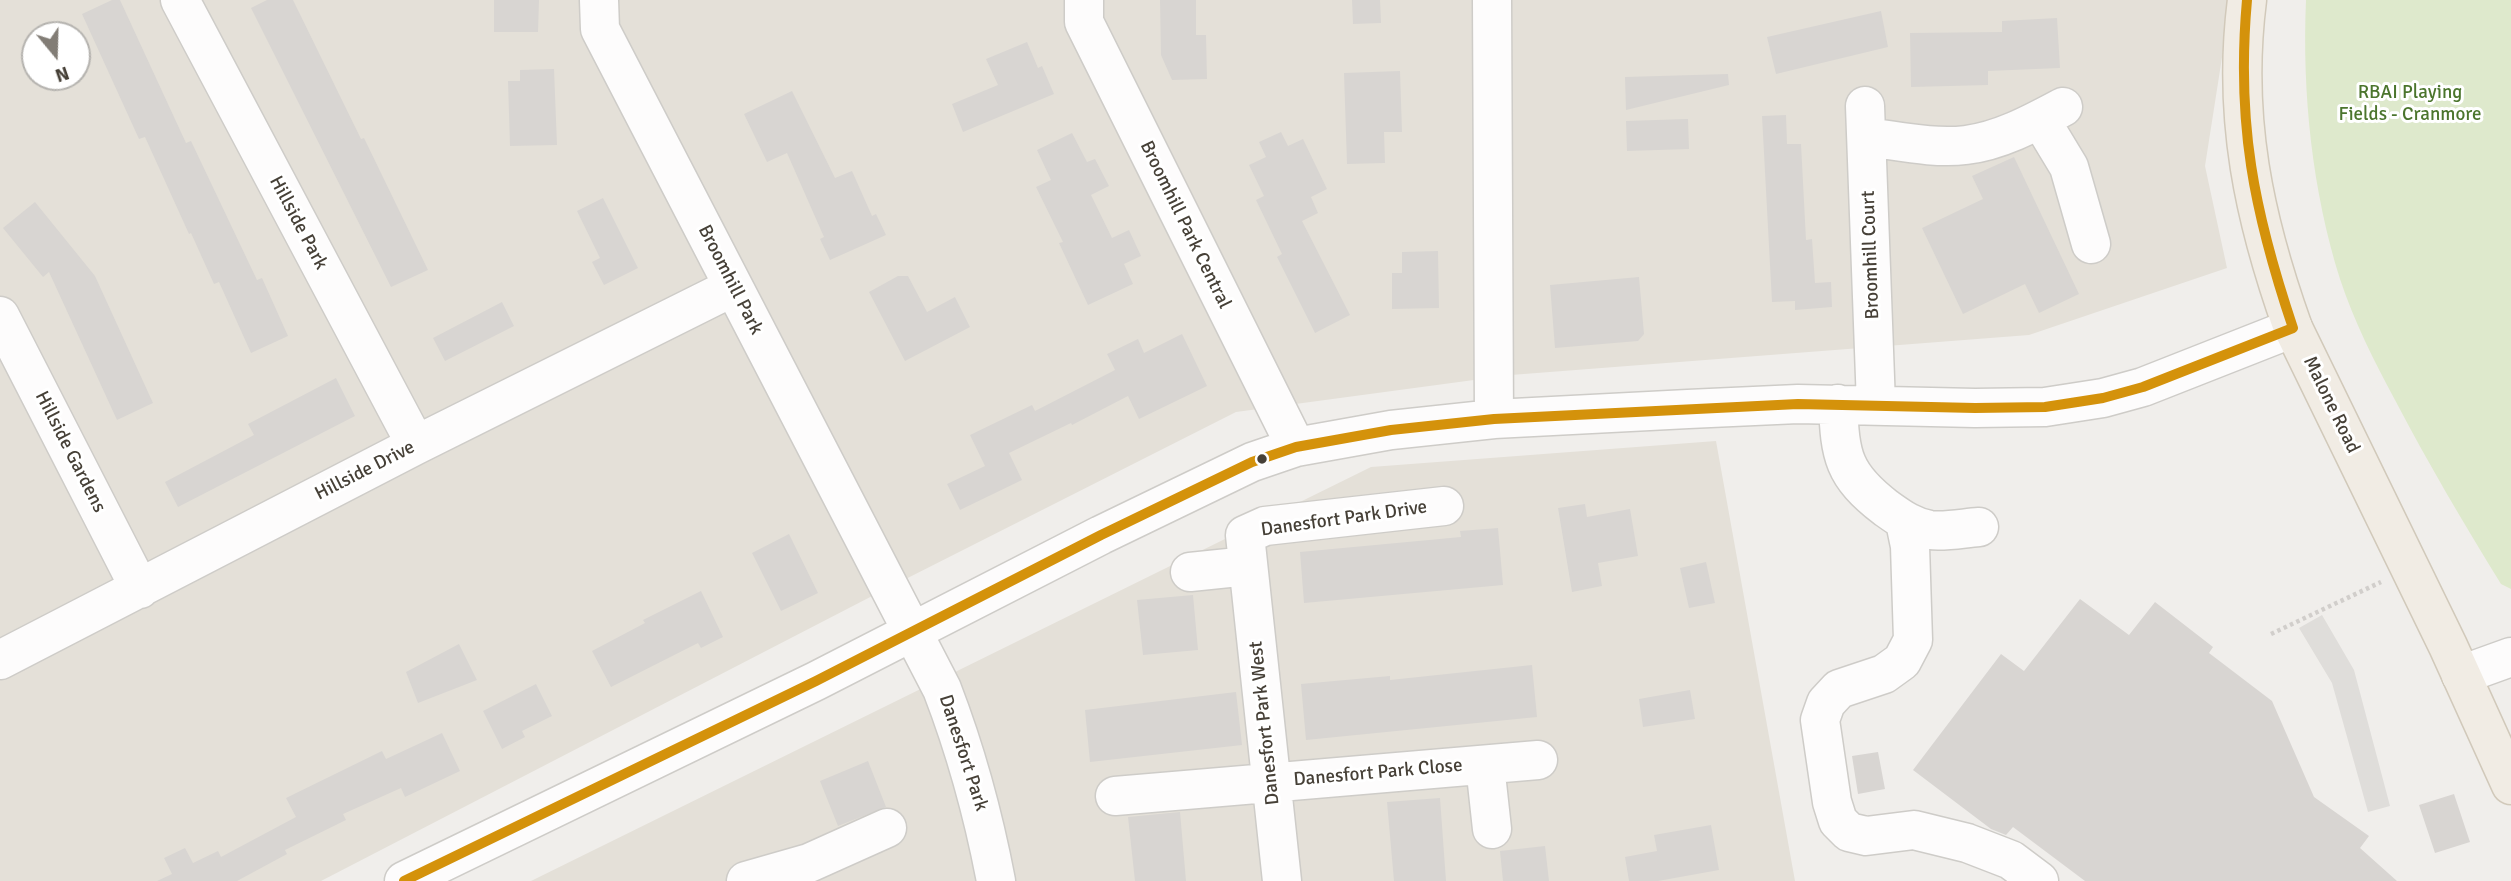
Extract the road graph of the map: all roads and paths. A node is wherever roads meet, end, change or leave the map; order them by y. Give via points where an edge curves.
1 (180, 0) edge
2 (599, 0) edge
3 (1084, 0) edge
4 (1492, 0) edge
5 (2247, 0) edge
6 (2091, 244) dead end
7 (733, 286) junction
8 (0, 316) edge
9 (2293, 328) junction
10 (1838, 404) junction
11 (1876, 405) junction
12 (1494, 419) junction
13 (416, 445) junction
14 (1296, 447) junction
15 (1444, 506) dead end
16 (1905, 522) junction
17 (1979, 527) dead end
18 (1246, 550) junction
19 (1190, 572) dead end
20 (2370, 587) dead end
21 (140, 589) junction
22 (913, 631) junction
23 (2271, 634) dead end
24 (2511, 657) edge
25 (0, 660) edge
26 (2461, 675) junction
27 (1538, 760) dead end
28 (1485, 765) junction
29 (1271, 782) junction
30 (2511, 785) edge
31 (1115, 796) dead end
32 (887, 828) dead end
33 (1492, 829) dead end
34 (404, 881) edge
35 (747, 881) edge
36 (996, 881) edge
37 (1282, 881) edge
38 (2039, 881) edge

1 - 13 street, Hillside Park
2 - 7 street, Broomhill Park via 600,29
3 - 14 street, Broomhill Park Central via 1084,22
4 - 12 street
5 - 9 main road, Malone Road via 2242,76 2247,163 2267,254
6 - 11 street, Broomhill Court via 2053,123 1986,141 1938,145 1866,121
7 - 13 street, Hillside Drive
7 - 22 street, Broomhill Park
8 - 21 street, Hillside Gardens
9 - 11 street via 2178,375 2103,398 2045,408
9 - 26 main road, Malone Road
10 - 11 street
10 - 12 street
10 - 16 street via 1841,448 1848,468 1863,490
12 - 14 street via 1391,430
13 - 21 street, Hillside Drive
14 - 22 street via 1252,462
15 - 18 street, Danesfort Park Drive via 1265,526
16 - 17 street via 1931,530
16 - 38 street via 1913,640 1902,661 1884,674 1839,689 1819,720 1838,821 1849,832 1866,836 1914,830 1967,843 2011,860
18 - 19 street
18 - 29 street, Danesfort Park West
20 - 23 path
21 - 25 street, Hillside Drive
22 - 34 street
22 - 36 street, Danesfort Park via 965,749
24 - 26 street
26 - 30 main road, Malone Road
27 - 28 street, Danesfort Park Close
28 - 29 street, Danesfort Park Close
28 - 33 street, Danesfort Park Close
29 - 31 street, Danesfort Park Close
29 - 37 street, Danesfort Park West
32 - 35 street via 809,863

